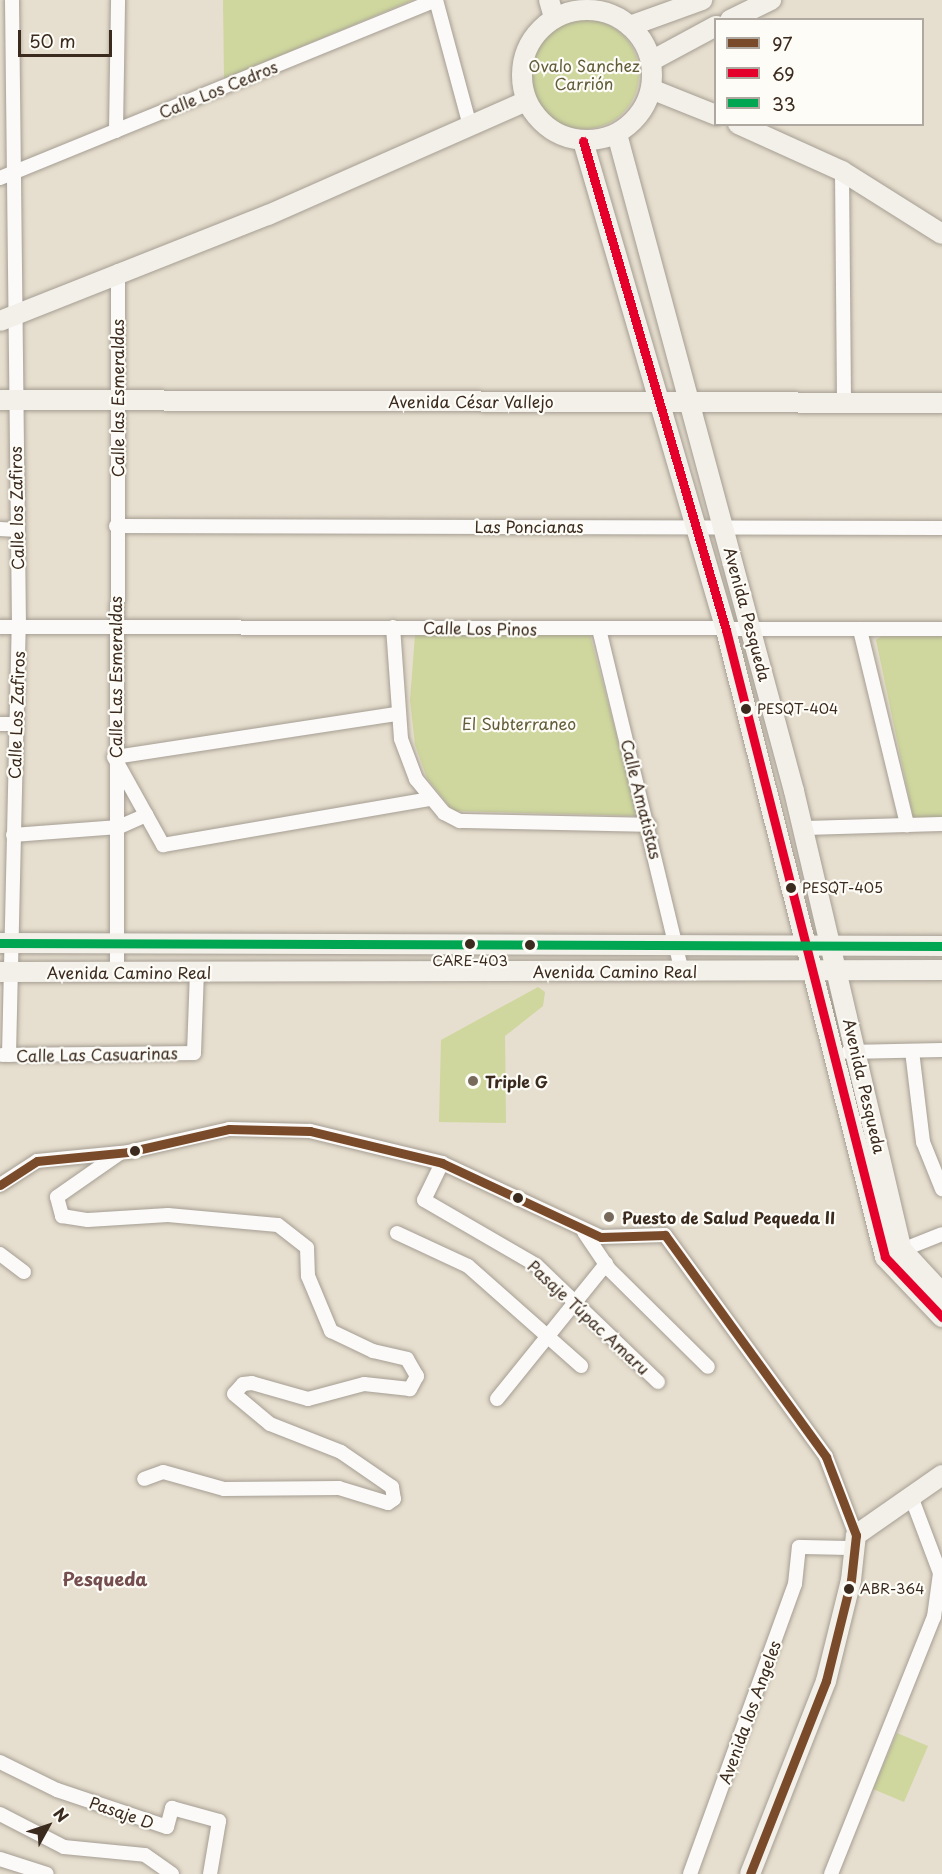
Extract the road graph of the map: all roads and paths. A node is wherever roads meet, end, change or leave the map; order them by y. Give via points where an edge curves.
1 (12, 0) edge
2 (118, 0) edge
3 (436, 0) edge
4 (771, 0) edge
5 (699, 1) edge
6 (577, 5) edge
7 (551, 9) edge
8 (734, 18) edge
9 (630, 26) junction
10 (714, 27) edge
11 (651, 61) junction
12 (651, 89) junction
13 (526, 101) junction
14 (714, 115) edge
15 (470, 126) junction
16 (742, 126) edge
17 (116, 131) junction
18 (617, 134) junction
19 (584, 141) junction
20 (842, 171) junction
21 (6, 176) edge
22 (942, 234) edge
23 (118, 271) junction
24 (7, 320) edge
25 (7, 400) edge
26 (661, 400) junction
27 (687, 400) junction
28 (844, 402) junction
29 (942, 403) edge
30 (118, 404) junction
31 (116, 526) junction
32 (697, 526) junction
33 (724, 526) junction
34 (942, 528) edge
35 (0, 529) edge
36 (17, 530) junction
37 (0, 627) edge
38 (19, 627) junction
39 (115, 627) junction
40 (393, 627) junction
41 (599, 629) junction
42 (942, 629) edge
43 (726, 630) junction
44 (860, 630) junction
45 (753, 631) junction
46 (396, 714) junction
47 (0, 724) edge
48 (16, 724) junction
49 (114, 758) junction
50 (794, 791) junction
51 (767, 796) junction
52 (429, 799) junction
53 (147, 815) junction
54 (942, 824) edge
55 (649, 825) junction
56 (908, 825) junction
57 (119, 827) junction
58 (804, 828) junction
59 (13, 835) junction
60 (7, 943) edge
61 (804, 945) junction
62 (831, 945) junction
63 (117, 946) junction
64 (942, 946) edge
65 (677, 947) junction
66 (942, 970) edge
67 (682, 971) junction
68 (810, 971) junction
69 (838, 971) junction
70 (5, 972) edge
71 (117, 972) junction
72 (197, 973) junction
73 (942, 1050) edge
74 (912, 1051) junction
75 (859, 1052) junction
76 (832, 1053) junction
77 (5, 1055) edge
78 (120, 1153) junction
79 (442, 1163) junction
80 (0, 1185) edge
81 (942, 1189) edge
82 (584, 1232) junction
83 (397, 1233) dead end
84 (942, 1234) edge
85 (0, 1254) edge
86 (893, 1254) junction
87 (606, 1264) junction
88 (24, 1272) dead end
89 (942, 1293) edge
90 (574, 1300) junction
91 (942, 1317) edge
92 (547, 1334) junction
93 (581, 1366) dead end
94 (708, 1367) dead end
95 (658, 1382) dead end
96 (497, 1399) dead end
97 (942, 1475) edge
98 (144, 1479) dead end
99 (912, 1499) junction
100 (855, 1541) junction
101 (0, 1762) edge
102 (0, 1814) edge
103 (0, 1859) edge
104 (47, 1874) edge
105 (172, 1874) edge
106 (216, 1874) edge
107 (690, 1874) edge
108 (750, 1874) edge
109 (831, 1874) edge

1 - 21 street
2 - 17 street
3 - 15 street
3 - 17 street, Calle Los Cedros
4 - 8 main road
5 - 9 main road
6 - 7 main road
6 - 9 main road via 606,13
7 - 13 main road via 522,64
9 - 11 main road
10 - 11 main road
11 - 12 main road
12 - 14 main road
12 - 18 main road via 645,107
13 - 15 main road
13 - 19 main road via 555,133
15 - 23 main road via 268,215
16 - 20 main road
17 - 21 street, Calle Los Cedros
18 - 19 main road
18 - 27 main road, Avenida Pesqueda
19 - 26 main road, Avenida Pesqueda
20 - 22 main road
20 - 28 street
21 - 24 street
23 - 24 main road
23 - 30 street, Calle las Esmeraldas
24 - 25 street, Calle los Zafiros
25 - 30 main road, Avenida César Vallejo
25 - 36 street, Calle los Zafiros
26 - 27 main road, Avenida César Vallejo
26 - 30 main road, Avenida César Vallejo
26 - 32 main road, Avenida Pesqueda
27 - 28 main road, Avenida César Vallejo
27 - 33 main road, Avenida Pesqueda
28 - 29 main road, Avenida César Vallejo
30 - 31 street, Calle las Esmeraldas
31 - 32 street, Las Poncianas
31 - 39 street, Calle Las Esmeraldas
32 - 33 street, Las Poncianas
32 - 43 main road, Avenida Pesqueda
33 - 34 street, Las Poncianas
33 - 45 main road, Avenida Pesqueda
35 - 36 street
36 - 38 street, Calle los Zafiros
37 - 38 street
38 - 39 street, Calle Los Pinos
38 - 48 street, Calle Los Zafiros
39 - 40 street, Calle Los Pinos
39 - 49 street, Calle Las Esmeraldas
40 - 41 street, Calle Los Pinos
40 - 46 street
41 - 43 street, Calle Los Pinos
41 - 55 street, Calle Amatistas
42 - 44 street, Calle Los Pinos
43 - 45 street, Calle Los Pinos
43 - 51 main road, Avenida Pesqueda
44 - 45 street, Calle Los Pinos
44 - 56 street
45 - 50 main road, Avenida Pesqueda
46 - 49 street
46 - 52 street via 405,753
47 - 48 street
48 - 59 street, Calle Los Zafiros
49 - 53 street
49 - 57 street, Calle Las Esmeraldas
50 - 51 main road
50 - 58 main road, Avenida Pesqueda
51 - 61 main road, Avenida Pesqueda
52 - 53 street via 163,845
52 - 55 street via 460,821
53 - 57 street
54 - 56 street
55 - 65 street, Calle Amatistas
56 - 58 street
57 - 59 street
57 - 63 street, Calle Las Esmeraldas
58 - 62 main road, Avenida Pesqueda
59 - 60 street, Calle Los Zafiros
60 - 63 main road, Avenida Camino Real
60 - 70 street, Calle Los Zafiros
61 - 62 main road, Avenida Camino Real
61 - 65 main road, Avenida Camino Real
61 - 68 main road, Avenida Pesqueda
62 - 64 main road, Avenida Camino Real
62 - 69 main road, Avenida Pesqueda
63 - 65 main road, Avenida Camino Real
63 - 71 street, Calle Las Esmeraldas
65 - 67 street, Calle Amatistas
66 - 69 main road, Avenida Camino Real
67 - 68 main road, Avenida Camino Real
67 - 72 main road, Avenida Camino Real
68 - 69 main road, Avenida Camino Real
68 - 76 main road, Avenida Pesqueda
69 - 75 main road, Avenida Pesqueda
70 - 71 main road, Avenida Camino Real
70 - 77 street, Calle Los Zafiros
71 - 72 main road, Avenida Camino Real
72 - 77 street, Calle Las Casuarinas via 194,1053
73 - 74 street
74 - 75 street
74 - 81 street via 923,1142
75 - 76 street
75 - 86 main road, Avenida Pesqueda
76 - 86 main road, Avenida Pesqueda
78 - 79 street via 229,1130 310,1131
78 - 80 street via 37,1161
78 - 98 street via 57,1197 62,1216 191,1216 278,1225 307,1248 308,1276 331,1331 373,1351 407,1359 417,1376 410,1389 364,1384 308,1400 252,1383 234,1394 270,1424 341,1452 375,1475 395,1493 388,1503 339,1488 224,1489 163,1472
79 - 82 street via 530,1200
79 - 90 street, Pasaje Túpac Amaru via 424,1200 536,1264
82 - 87 street
82 - 100 street via 601,1237 664,1235 826,1457
83 - 92 street via 468,1266
84 - 86 street
85 - 88 street
86 - 89 main road, Avenida Pesqueda
86 - 91 main road, Avenida Pesqueda
87 - 90 street
87 - 94 street
90 - 92 street
90 - 95 street, Pasaje Túpac Amaru
92 - 93 street
92 - 96 street
97 - 99 main road
99 - 100 main road
99 - 109 street via 940,1573 934,1617
100 - 107 street, Avenida los Angeles via 799,1547 795,1584
100 - 108 main road via 851,1580 826,1681
101 - 106 street, Pasaje D via 57,1790 167,1827 172,1808 219,1821
102 - 105 street via 64,1846 145,1855
103 - 104 street

